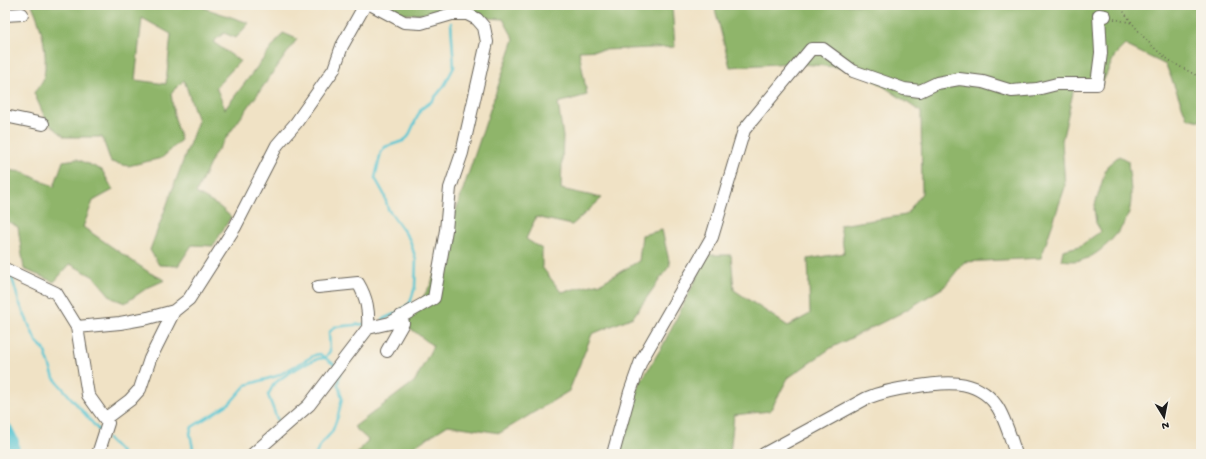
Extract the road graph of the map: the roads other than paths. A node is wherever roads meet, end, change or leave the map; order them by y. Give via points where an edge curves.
1 (365, 5) edge
2 (372, 5) edge
3 (22, 14) dead end
4 (5, 15) edge
5 (1105, 16) road end
6 (5, 116) edge
7 (43, 124) dead end
8 (5, 269) edge
9 (318, 286) dead end
10 (174, 311) junction
11 (401, 316) junction
12 (368, 325) junction
13 (77, 327) junction
14 (387, 351) dead end
15 (106, 418) junction
16 (98, 454) edge
17 (253, 454) edge
18 (612, 454) edge
19 (764, 454) edge
20 (1016, 454) edge

1 - 10 street via 342,46 334,69 277,145 235,227 199,287 189,300
2 - 11 street via 404,22 420,23 452,14 467,14 484,26 487,42 462,153 450,188 446,230 434,298
3 - 4 street
5 - 18 street via 1099,15 1101,54 1097,84 1057,84 1012,91 983,82 959,79 938,83 920,91 904,89 854,71 823,49 811,48 744,130 712,237 642,361
6 - 7 street
8 - 13 street via 56,293
9 - 12 street via 358,283 365,295
10 - 13 street via 120,324
10 - 15 street via 150,359 140,388 130,400
11 - 12 street via 390,323
11 - 14 street via 403,323
12 - 17 street via 309,405
13 - 15 street via 88,394
15 - 16 street via 108,423
19 - 20 street via 867,398 883,392 937,382 973,386 990,398 998,407

